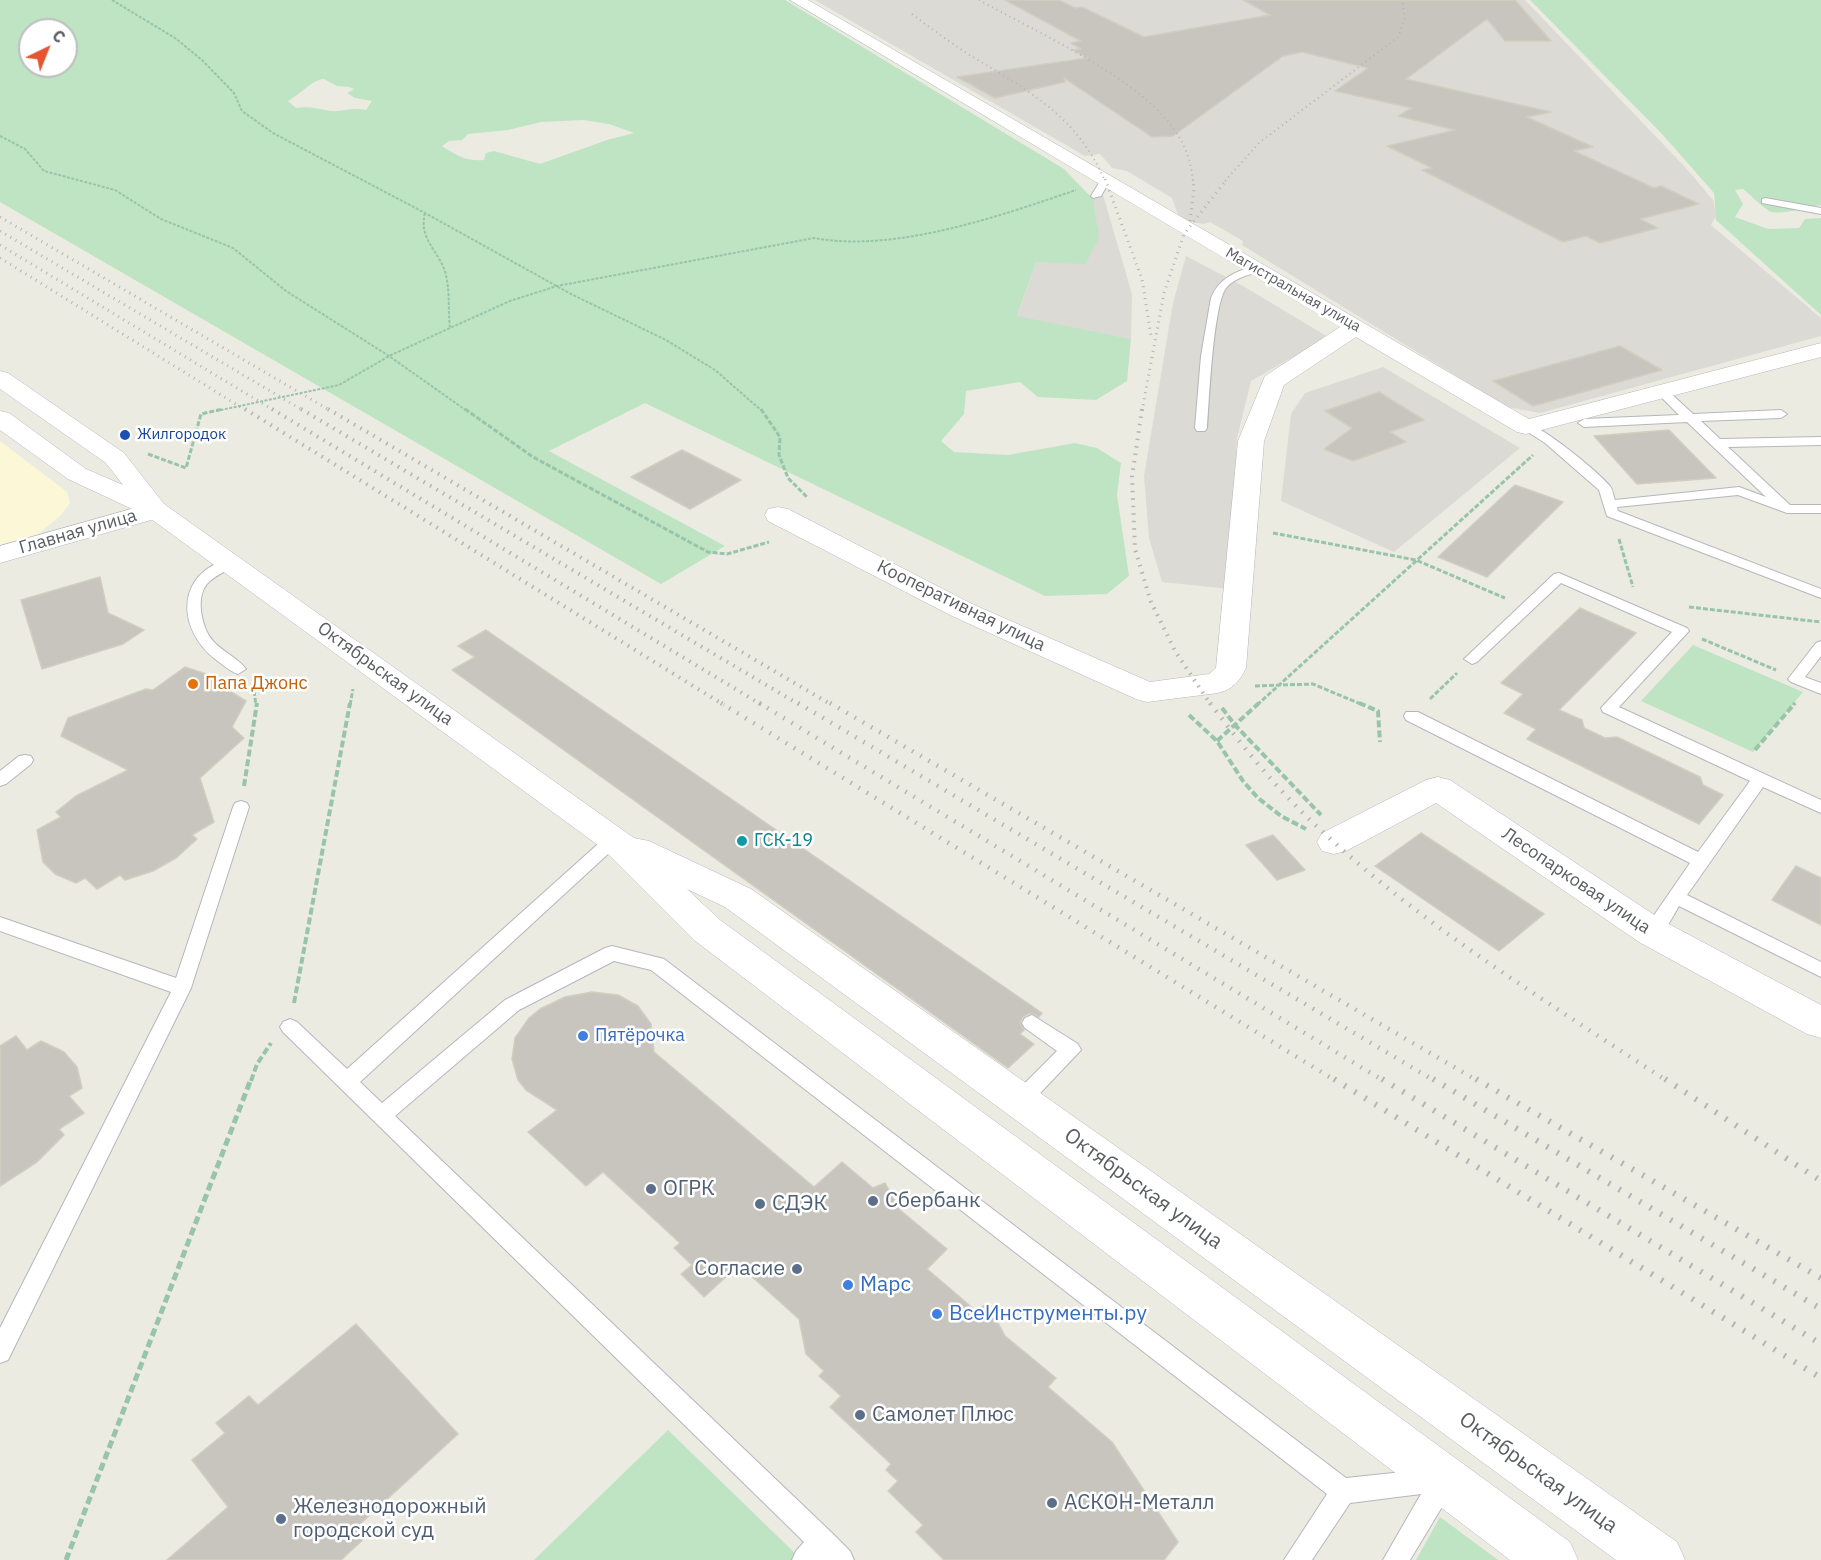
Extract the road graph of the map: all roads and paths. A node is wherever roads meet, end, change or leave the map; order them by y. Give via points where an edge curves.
1 (112, 0) edge
2 (797, 0) edge
3 (0, 136) edge
4 (1100, 188) junction
5 (1766, 201) dead end
6 (1821, 211) edge
7 (425, 213) junction
8 (1256, 269) junction
9 (557, 286) junction
10 (1356, 327) junction
11 (450, 328) junction
12 (1821, 350) edge
13 (388, 356) junction
14 (0, 378) edge
15 (1661, 391) junction
16 (1781, 414) dead end
17 (1689, 417) junction
18 (0, 418) edge
19 (1584, 423) dead end
20 (1526, 427) junction
21 (1201, 428) dead end
22 (1549, 440) junction
23 (1821, 441) edge
24 (1716, 443) junction
25 (145, 453) dead end
26 (812, 502) dead end
27 (1611, 508) junction
28 (1787, 509) junction
29 (1821, 509) edge
30 (156, 510) junction
31 (778, 515) dead end
32 (1243, 527) junction
33 (809, 531) junction
34 (0, 555) edge
35 (1416, 560) junction
36 (230, 563) junction
37 (1821, 594) edge
38 (1527, 607) junction
39 (1639, 607) junction
40 (1821, 622) edge
41 (1682, 631) junction
42 (1821, 645) edge
43 (1472, 659) joint
44 (238, 669) joint
45 (1212, 684) junction
46 (1809, 684) edge
47 (354, 688) dead end
48 (1147, 692) junction
49 (1412, 716) joint
50 (1235, 725) junction
51 (1217, 741) junction
52 (1380, 742) dead end
53 (26, 760) dead end
54 (1739, 769) junction
55 (1760, 778) junction
56 (0, 780) edge
57 (241, 807) joint
58 (1821, 807) edge
59 (614, 839) junction
60 (1339, 839) junction
61 (1701, 861) junction
62 (1676, 897) junction
63 (0, 924) edge
64 (1652, 932) junction
65 (1821, 970) edge
66 (182, 988) junction
67 (1032, 1023) dead end
68 (1821, 1023) edge
69 (290, 1027) junction
70 (347, 1082) junction
71 (1020, 1101) junction
72 (382, 1115) junction
73 (1, 1350) edge
74 (1444, 1479) junction
75 (1343, 1491) junction
76 (822, 1541) junction
77 (66, 1560) edge
78 (805, 1560) edge
79 (841, 1560) edge
80 (1297, 1560) edge
81 (1396, 1560) edge
82 (1552, 1560) edge
83 (1659, 1560) edge

1 - 7 path via 166,32 202,60 234,93 242,111 273,133
2 - 4 street, Магистральная улица
3 - 13 path via 25,149 44,171 115,190 161,219 233,248 286,291
4 - 8 street, Магистральная улица
4 - 9 path via 917,236 836,243 814,238
5 - 6 lane
7 - 9 path
7 - 11 path via 421,222 428,246 446,272
8 - 10 street, Магистральная улица
8 - 21 lane via 1230,279 1216,295
9 - 11 path via 510,301
9 - 26 path via 666,340 715,370 761,409 775,428 788,478
10 - 20 street, Магистральная улица
10 - 32 street via 1273,381 1251,441
11 - 13 path
12 - 15 street
13 - 25 path via 339,385 201,414 186,468
13 - 33 path via 533,457 708,552 727,554
14 - 30 street via 114,458
15 - 17 lane
15 - 20 street
16 - 17 lane
17 - 19 lane
17 - 24 lane
18 - 30 street via 77,474
20 - 22 lane
22 - 27 lane via 1605,489
22 - 35 path
23 - 24 lane
24 - 28 lane
27 - 28 lane via 1739,491
27 - 37 lane
27 - 39 path
28 - 29 lane
30 - 34 street, Главная улица
30 - 36 street, Октябрьская улица
31 - 33 street, Кооперативная улица
32 - 35 path
32 - 45 street via 1231,668 1227,676
33 - 48 street, Кооперативная улица via 962,610
35 - 38 path
35 - 50 path
36 - 44 lane via 201,582 193,599 200,634
36 - 59 street, Октябрьская улица
38 - 39 lane via 1559,577
38 - 43 lane
39 - 40 path
39 - 41 lane
41 - 46 path
41 - 54 lane via 1609,708
42 - 46 lane
43 - 49 path
44 - 57 path via 252,683 257,700
45 - 48 street
45 - 50 path
45 - 52 path via 1313,684 1378,711
46 - 54 path
47 - 69 path
48 - 51 path via 1202,724
49 - 61 lane
50 - 51 path
50 - 60 path
51 - 60 path via 1258,798 1303,828
53 - 56 lane
54 - 55 lane
55 - 58 lane
55 - 61 lane
57 - 66 lane
59 - 70 lane
59 - 71 street, Октябрьская улица via 738,898 965,1050
59 - 74 street, Октябрьская улица via 707,930
60 - 64 street, Лесопарковая улица via 1438,788
61 - 62 lane
62 - 64 lane
62 - 65 lane
63 - 66 lane
64 - 68 street, Лесопарковая улица
66 - 73 lane
67 - 71 lane via 1071,1050
69 - 70 lane
69 - 77 path via 271,1042 257,1064
70 - 72 lane
71 - 83 street, Октябрьская улица
72 - 75 lane via 512,1005 612,953 657,964
72 - 76 lane
74 - 75 lane
74 - 81 lane
74 - 82 street, Октябрьская улица
75 - 80 lane
76 - 78 lane
76 - 79 lane

